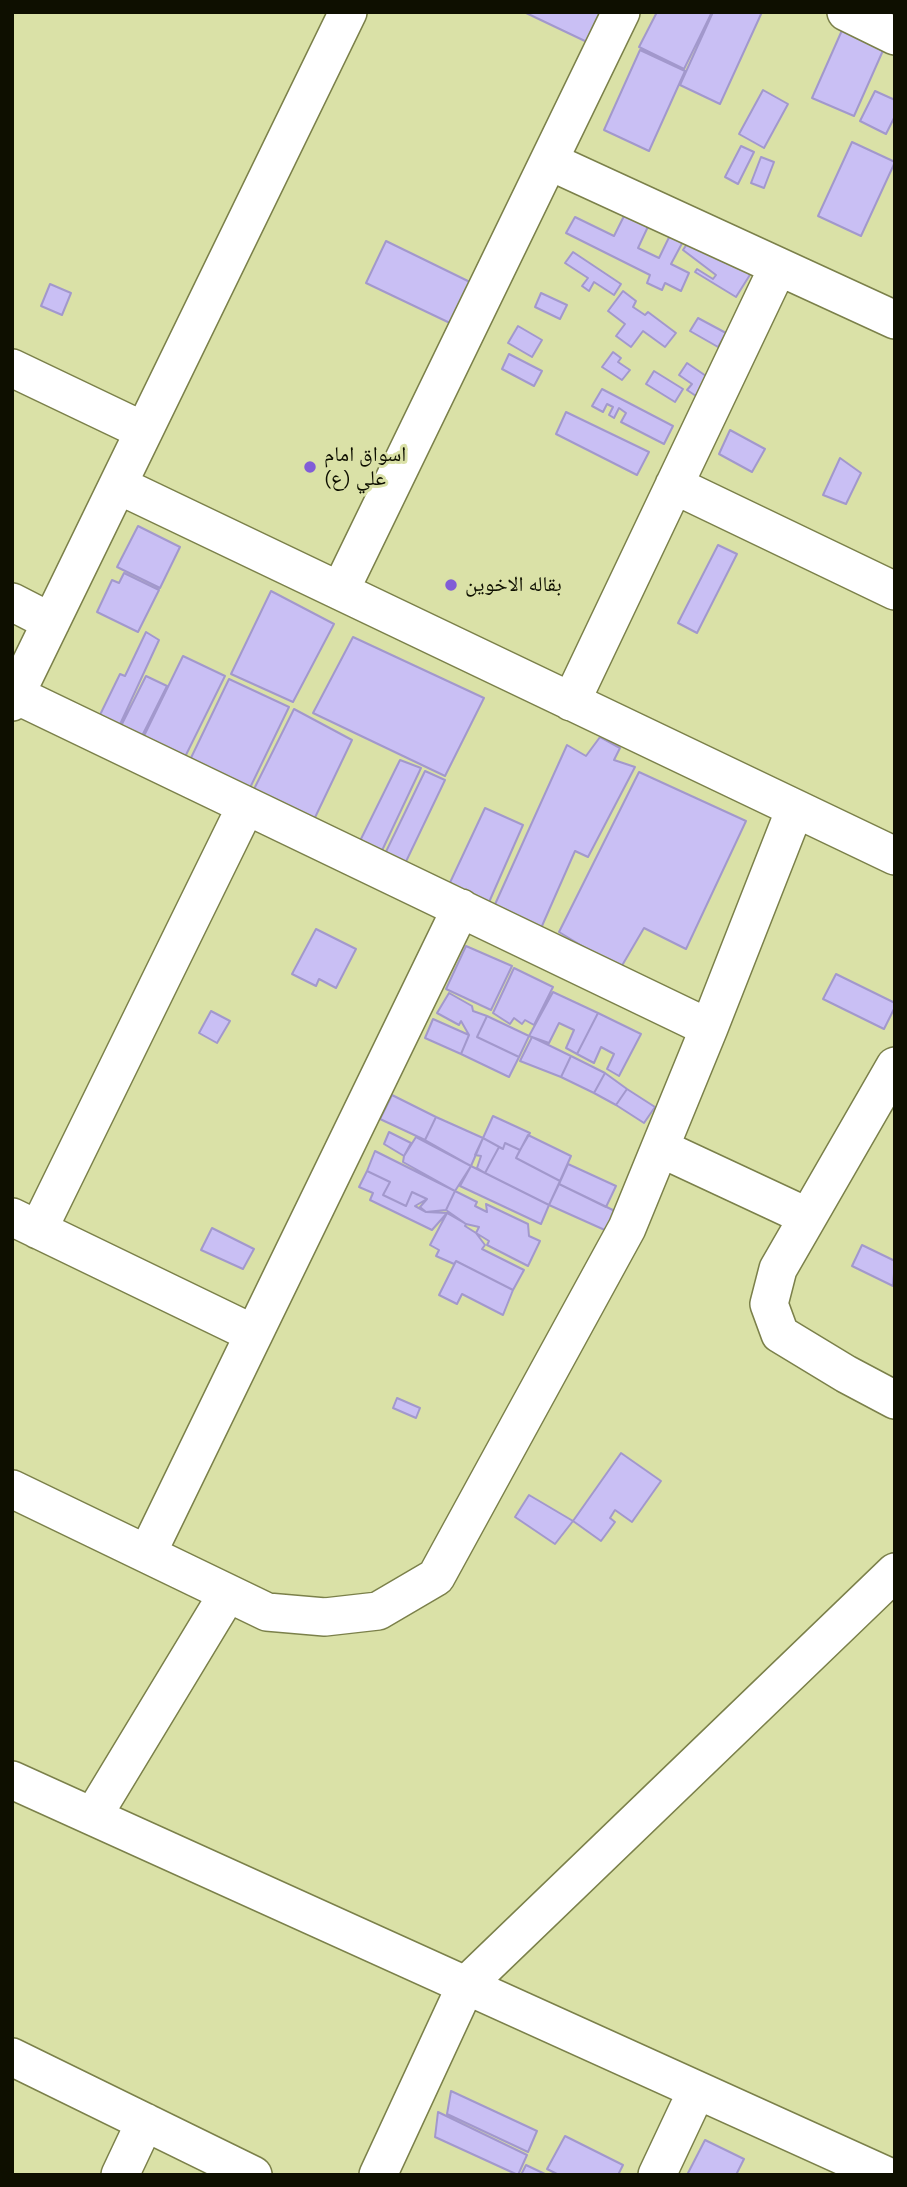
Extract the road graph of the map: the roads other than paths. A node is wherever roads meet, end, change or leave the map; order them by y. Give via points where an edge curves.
1 (621, 12) edge
2 (846, 12) edge
3 (344, 14) edge
4 (895, 36) edge
5 (549, 161) junction
6 (778, 267) junction
7 (895, 320) edge
8 (12, 368) edge
9 (144, 430) junction
10 (118, 485) junction
11 (674, 485) junction
12 (340, 591) junction
13 (895, 591) edge
14 (12, 601) edge
15 (51, 622) junction
16 (14, 698) edge
17 (571, 702) junction
18 (246, 806) junction
19 (795, 809) junction
20 (895, 856) edge
21 (461, 908) junction
22 (709, 1028) junction
23 (895, 1066) edge
24 (660, 1148) junction
25 (808, 1217) junction
26 (25, 1224) edge
27 (254, 1334) junction
28 (895, 1399) edge
29 (12, 1489) edge
30 (147, 1554) junction
31 (895, 1572) edge
32 (228, 1593) junction
33 (12, 1780) edge
34 (93, 1816) junction
35 (466, 1985) junction
36 (12, 2057) edge
37 (697, 2090) junction
38 (145, 2122) junction
39 (120, 2175) edge
40 (253, 2175) edge
41 (378, 2175) edge
42 (657, 2175) edge
43 (885, 2175) edge

1 - 5 street
2 - 4 street
3 - 9 street
5 - 6 street
5 - 12 street
6 - 7 street
6 - 11 street
8 - 9 street
9 - 10 street
10 - 12 street
10 - 15 street
11 - 13 street
11 - 17 street
12 - 17 street
14 - 15 street
15 - 16 street
16 - 18 street
17 - 19 street
18 - 21 street
18 - 26 street
19 - 20 street
19 - 22 street
21 - 22 street
21 - 27 street
22 - 24 street
23 - 25 street
24 - 25 street
24 - 32 street via 627,1228 436,1577 378,1611 325,1617 267,1612
25 - 28 street via 778,1269 769,1304 780,1334
26 - 27 street
27 - 30 street
29 - 30 street
30 - 32 street
31 - 35 street
32 - 34 street
33 - 34 street
34 - 35 street
35 - 37 street
35 - 41 street
36 - 38 street
37 - 42 street
37 - 43 street
38 - 39 street
38 - 40 street

